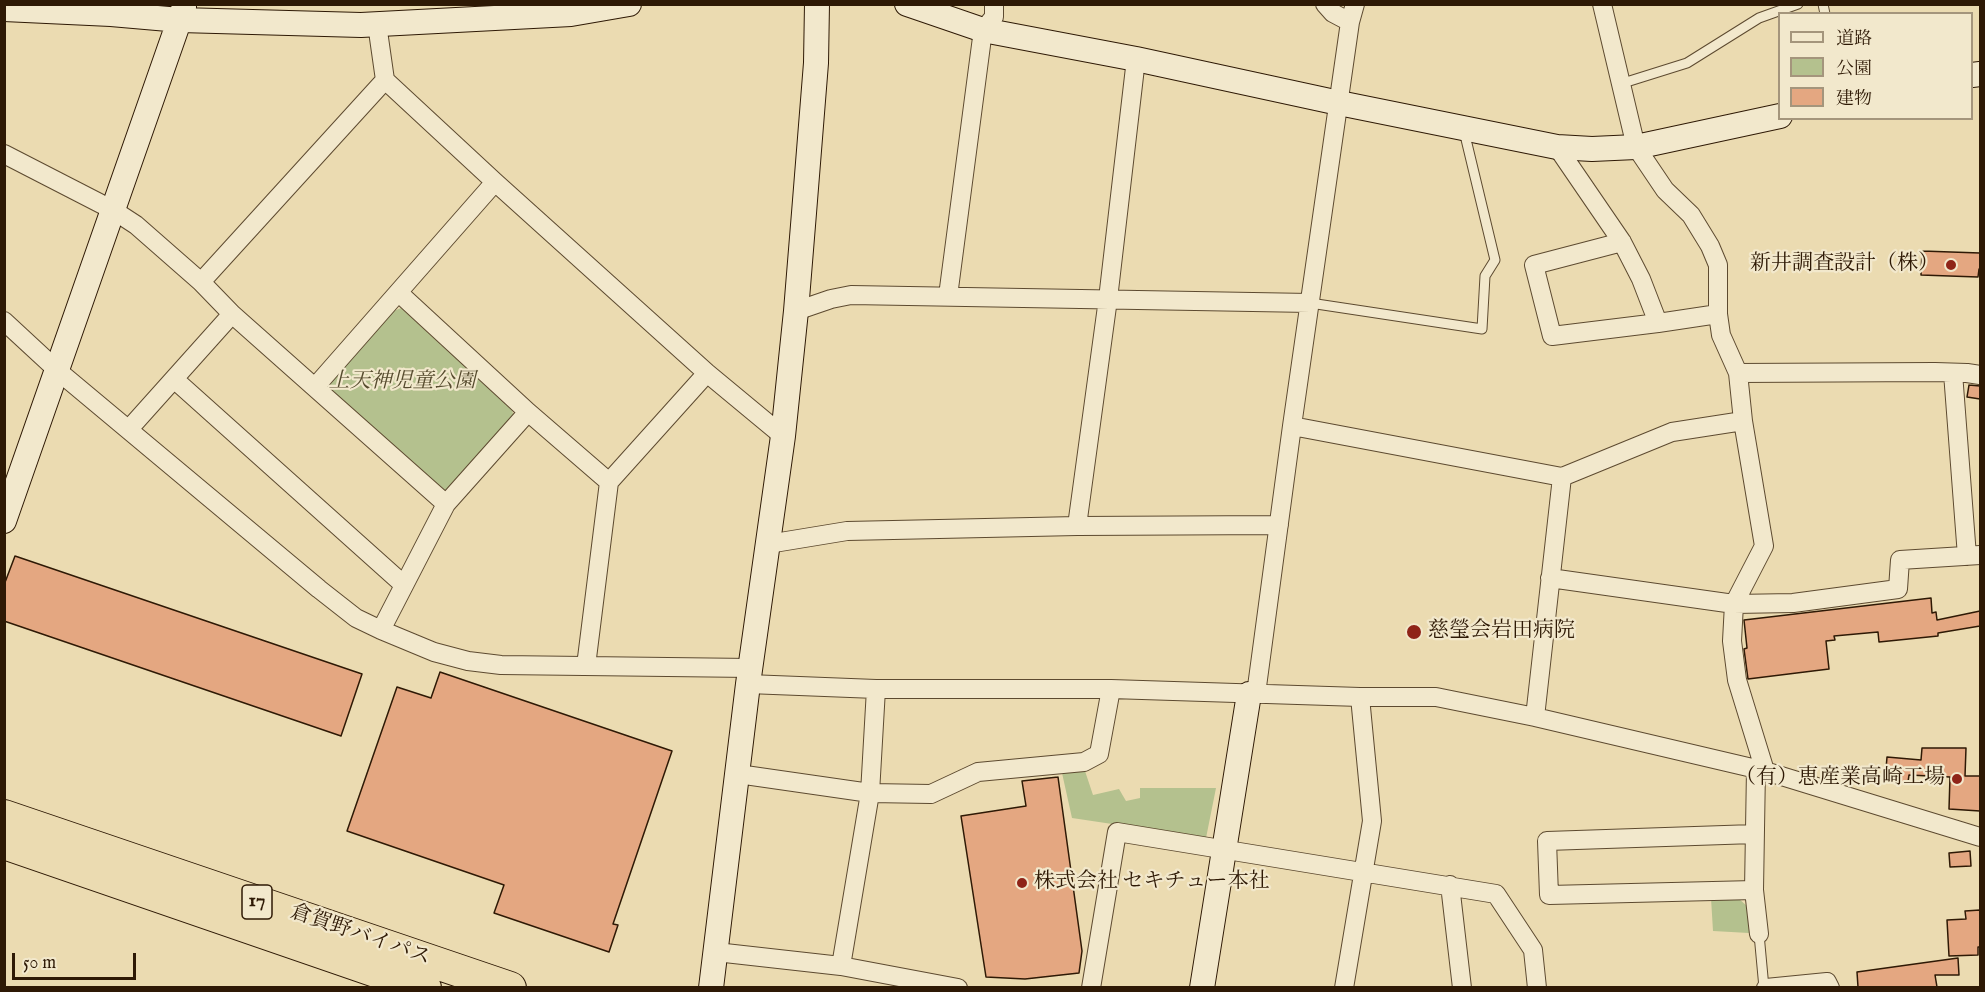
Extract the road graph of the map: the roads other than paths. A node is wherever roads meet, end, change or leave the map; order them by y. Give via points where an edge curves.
1 (629, 4) edge
2 (817, 4) edge
3 (907, 4) edge
4 (994, 4) edge
5 (1324, 4) edge
6 (1602, 4) edge
7 (1798, 4) edge
8 (4, 9) edge
9 (111, 9) edge
10 (182, 12) edge
11 (1353, 13) edge
12 (377, 24) junction
13 (983, 30) junction
14 (1136, 59) junction
15 (385, 80) junction
16 (1620, 84) junction
17 (1339, 103) junction
18 (1778, 116) edge
19 (1463, 128) junction
20 (1557, 147) junction
21 (1636, 147) junction
22 (4, 154) edge
23 (495, 182) junction
24 (113, 210) junction
25 (1622, 242) junction
26 (201, 282) junction
27 (399, 293) junction
28 (948, 296) junction
29 (1107, 299) junction
30 (1310, 303) junction
31 (796, 311) junction
32 (232, 314) junction
33 (1718, 314) junction
34 (4, 321) edge
35 (1658, 323) junction
36 (58, 371) junction
37 (707, 373) junction
38 (1738, 373) junction
39 (1953, 374) junction
40 (1980, 375) edge
41 (174, 378) junction
42 (315, 387) junction
43 (528, 412) junction
44 (1743, 421) junction
45 (1292, 426) junction
46 (129, 429) junction
47 (783, 436) junction
48 (1562, 477) junction
49 (609, 482) junction
50 (446, 504) junction
51 (4, 521) edge
52 (1279, 525) junction
53 (1077, 526) junction
54 (768, 544) junction
55 (1974, 556) edge
56 (1550, 578) junction
57 (404, 585) junction
58 (1734, 604) junction
59 (381, 630) junction
60 (586, 666) junction
61 (750, 676) junction
62 (876, 688) junction
63 (1111, 689) junction
64 (1252, 694) junction
65 (1360, 698) junction
66 (1535, 717) junction
67 (1760, 770) junction
68 (738, 774) junction
69 (870, 793) junction
70 (4, 816) edge
71 (1754, 834) junction
72 (1980, 837) edge
73 (4, 843) edge
74 (1224, 848) junction
75 (1364, 872) junction
76 (1450, 885) junction
77 (1755, 890) junction
78 (1759, 934) joint
79 (716, 951) junction
80 (841, 966) junction
81 (425, 987) edge
82 (510, 987) edge
83 (711, 987) edge
84 (958, 987) edge
85 (1091, 987) edge
86 (1202, 987) edge
87 (1344, 987) edge
88 (1462, 987) edge
89 (1537, 987) edge
90 (1765, 987) edge
91 (1830, 987) edge

1 - 12 street via 571,14
2 - 31 street via 816,63
3 - 13 street
4 - 13 street via 994,17
5 - 11 street via 1333,13
6 - 16 street
7 - 16 lane via 1759,18 1687,63
8 - 9 street
9 - 10 street
10 - 12 street
10 - 24 street
11 - 17 street
12 - 15 street
13 - 14 street
13 - 28 street
14 - 17 street
14 - 29 street
15 - 23 street
15 - 26 street
16 - 21 street
17 - 19 street
17 - 30 street
18 - 21 street
19 - 20 street
19 - 30 lane via 1495,260 1485,276 1482,329
20 - 21 street
20 - 25 street
21 - 33 street via 1710,246 1718,265
22 - 24 street
23 - 27 street
23 - 37 street
24 - 26 street
24 - 36 street
25 - 35 street
25 - 35 street via 1534,265 1552,336
26 - 32 street
27 - 42 street
27 - 43 street
28 - 29 street
28 - 31 street via 851,295
29 - 30 street
29 - 53 street
30 - 45 street
31 - 47 street
32 - 41 street
32 - 42 street
33 - 35 street
33 - 38 street
34 - 36 street
36 - 46 street
36 - 51 street
37 - 47 street
37 - 49 street
38 - 39 street
38 - 44 street
39 - 40 street
39 - 55 street
41 - 46 street
41 - 57 street
42 - 50 street
43 - 49 street
43 - 50 street
44 - 48 street via 1672,432
44 - 58 street via 1764,546
45 - 48 street
45 - 52 street
46 - 59 street via 319,589 356,618
47 - 54 street
48 - 56 street
49 - 60 street
50 - 57 street
52 - 53 street
52 - 64 street
53 - 54 street via 847,531
54 - 61 street
55 - 58 street via 1900,560 1898,589 1793,603
56 - 58 street
56 - 66 street
57 - 59 street
58 - 67 street via 1732,641 1737,680
59 - 60 street via 468,661
60 - 61 street
61 - 62 street
61 - 68 street
62 - 63 street
62 - 69 street
63 - 64 street
63 - 69 street via 1100,754 1084,762 978,772 931,794
64 - 65 street
64 - 74 street
65 - 66 street via 1436,698
65 - 75 street via 1372,821
66 - 67 street
67 - 71 street
67 - 72 street
68 - 69 street
68 - 79 street
69 - 80 street
70 - 82 highway, 倉賀野バイパス / 17
71 - 77 street
71 - 77 street via 1547,841 1549,895
73 - 81 highway, 倉賀野バイパス / 17
74 - 75 street
74 - 85 street via 1117,832
74 - 86 street
75 - 76 street
75 - 87 street
76 - 88 street
76 - 89 street via 1496,894 1533,950
77 - 78 street
78 - 90 lane
79 - 80 street
79 - 83 street
80 - 84 street
90 - 91 street via 1827,982

